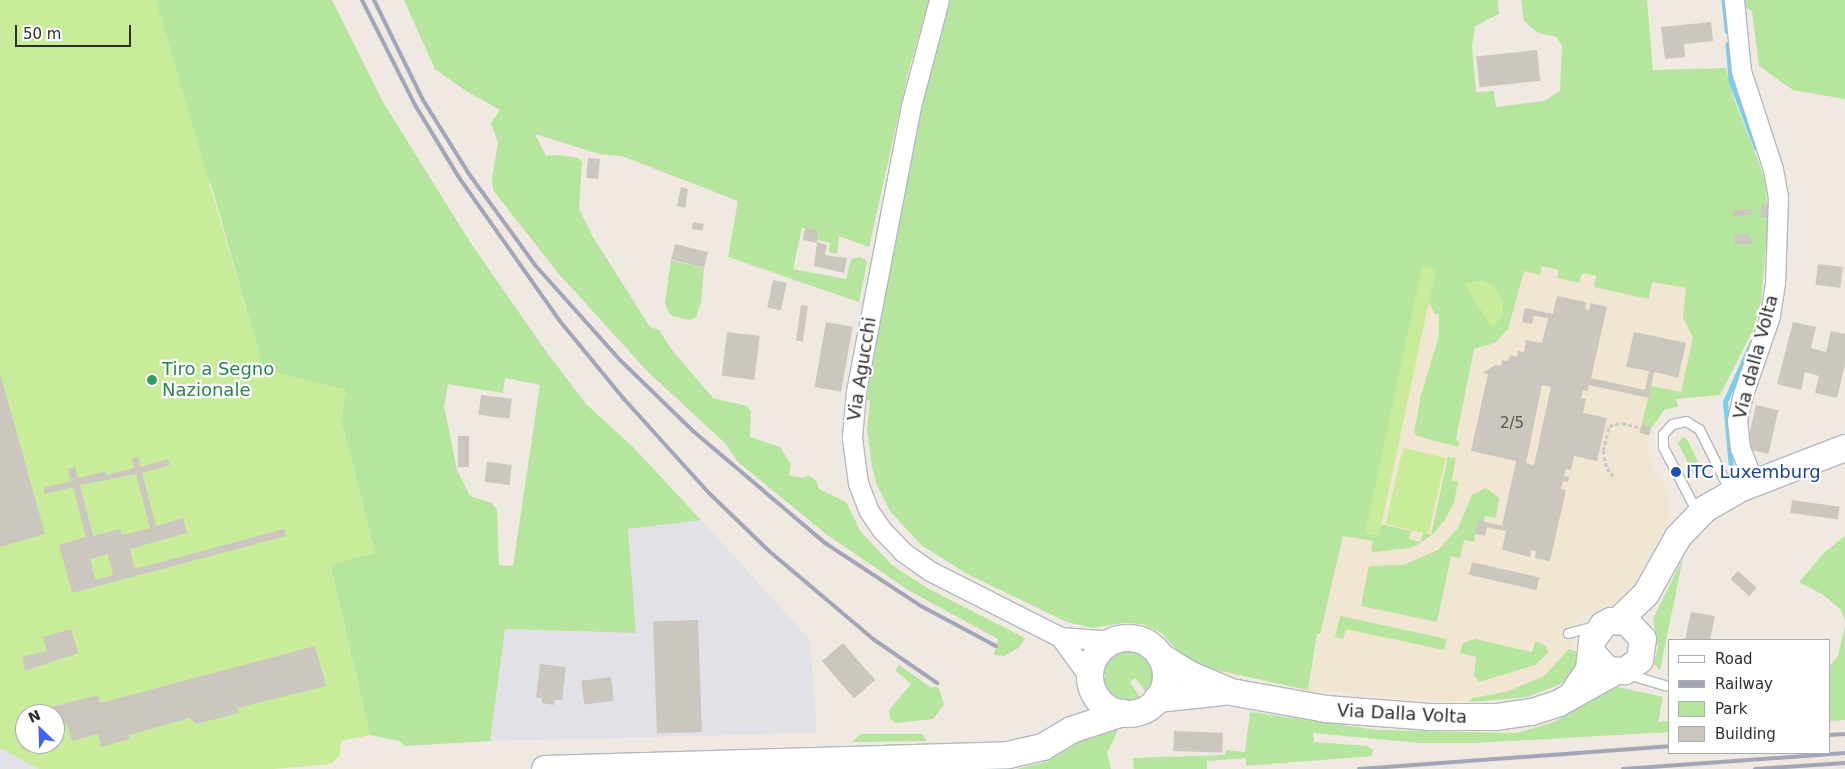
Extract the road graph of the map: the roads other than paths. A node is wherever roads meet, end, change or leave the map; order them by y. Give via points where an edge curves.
1 (939, 0) edge
2 (1734, 0) edge
3 (1845, 448) edge
4 (1742, 488) junction
5 (1699, 514) junction
6 (1609, 635) junction
7 (1060, 637) junction
8 (1113, 641) junction
9 (1160, 656) junction
10 (1625, 668) junction
11 (1656, 682) junction
12 (1091, 683) junction
13 (1666, 685) dead end
14 (1230, 692) junction
15 (1572, 696) junction
16 (1157, 700) junction
17 (1124, 713) junction
18 (1071, 730) junction
19 (545, 769) edge

1 - 7 street, Via Agucchi via 910,106 862,356 852,425 854,465 869,511 903,552 971,595
2 - 4 street, Via dalla Volta via 1743,76 1773,169 1778,197 1776,275 1770,316 1737,420
3 - 4 street
4 - 5 street
4 - 5 lane via 1699,429 1686,421 1672,424 1663,434 1663,447
5 - 6 street via 1672,545 1646,594
6 - 10 street via 1601,666
6 - 10 street via 1644,646
6 - 15 street
7 - 8 street, Via Agucchi
7 - 12 street, Via Agucchi
8 - 9 street via 1139,640
8 - 12 street via 1097,655
9 - 14 street, Via Dalla Volta via 1191,675
9 - 16 street via 1166,674
10 - 11 lane
10 - 11 lane
10 - 15 street, Via Dalla Volta
11 - 13 lane
12 - 17 street via 1103,704
12 - 18 street via 1084,710
14 - 15 street, Via Dalla Volta via 1333,710 1459,718 1521,715
14 - 16 street, Via Dalla Volta via 1200,692
16 - 17 street via 1141,711
17 - 18 street
18 - 19 street via 1043,747 1008,755

